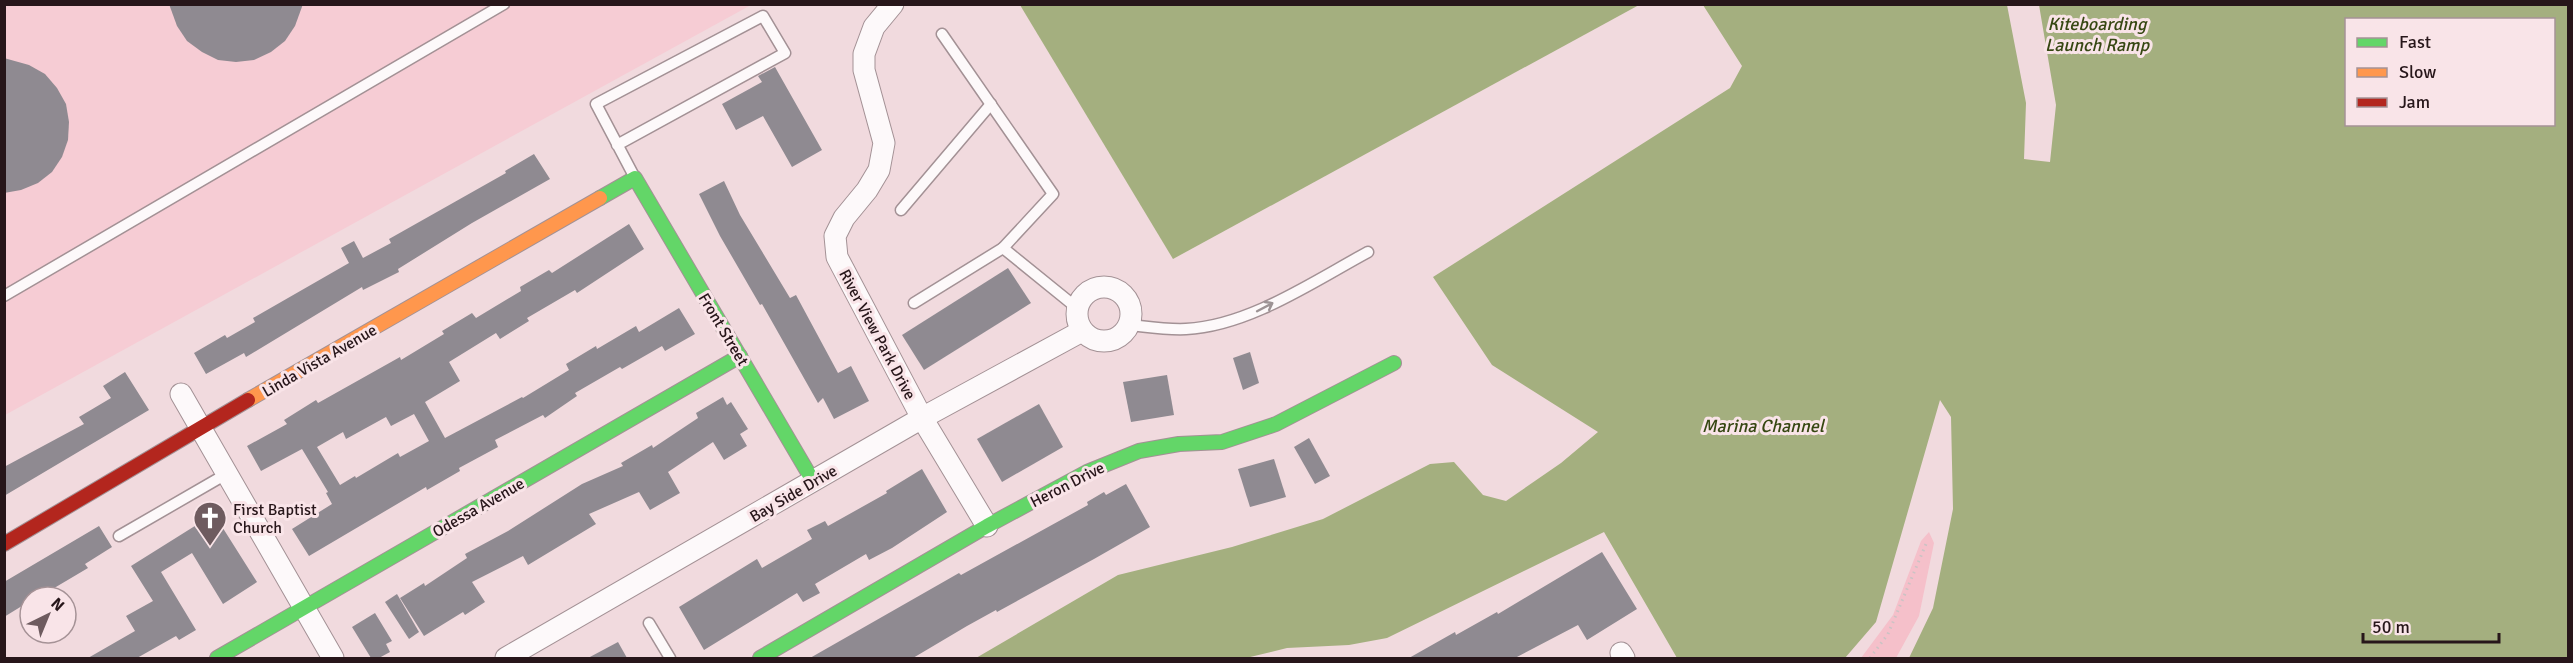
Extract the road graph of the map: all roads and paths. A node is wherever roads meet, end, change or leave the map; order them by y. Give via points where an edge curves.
1 (504, 4) edge
2 (892, 4) edge
3 (942, 34) dead end
4 (991, 104) junction
5 (617, 145) junction
6 (635, 178) junction
7 (901, 210) dead end
8 (1003, 248) junction
9 (1368, 252) dead end
10 (4, 296) edge
11 (914, 303) dead end
12 (1077, 308) junction
13 (1131, 325) junction
14 (1082, 331) junction
15 (740, 356) junction
16 (1394, 363) dead end
17 (181, 394) dead end
18 (922, 418) junction
19 (201, 427) junction
20 (228, 473) junction
21 (813, 481) junction
22 (987, 526) junction
23 (119, 536) dead end
24 (4, 544) edge
25 (1926, 544) dead end
26 (303, 607) junction
27 (649, 623) dead end
28 (217, 658) edge
29 (333, 658) edge
30 (506, 658) edge
31 (670, 658) edge
32 (760, 658) edge
33 (1870, 658) edge

1 - 10 lane
2 - 18 street, River View Park Drive via 874,27 864,54 864,70 884,143 879,170 835,236 837,257
3 - 4 lane
4 - 7 lane
4 - 8 lane via 1053,194
5 - 5 lane via 596,104 763,16 785,53
5 - 6 lane
6 - 15 street, Front Street
6 - 19 street, Linda Vista Avenue
8 - 11 lane
8 - 12 lane
13 -> 9 lane via 1186,329 1254,313
12 - 13 street via 1093,289 1117,290 1130,306
12 - 14 street
13 - 14 street via 1119,338 1108,342 1095,341
14 - 18 street, Bay Side Drive
15 - 21 street, Front Street
15 - 26 street, Odessa Avenue
16 - 22 street, Heron Drive via 1276,424 1222,442 1138,451 1087,472
17 - 19 street
18 - 21 street, Bay Side Drive
18 - 22 street, River View Park Drive
19 - 20 street
19 - 24 street, Linda Vista Avenue
20 - 23 lane
20 - 26 street
21 - 30 street, Bay Side Drive
22 - 32 street, Heron Drive
25 - 33 path via 1888,634
26 - 28 street, Odessa Avenue
26 - 29 street
27 - 31 lane

